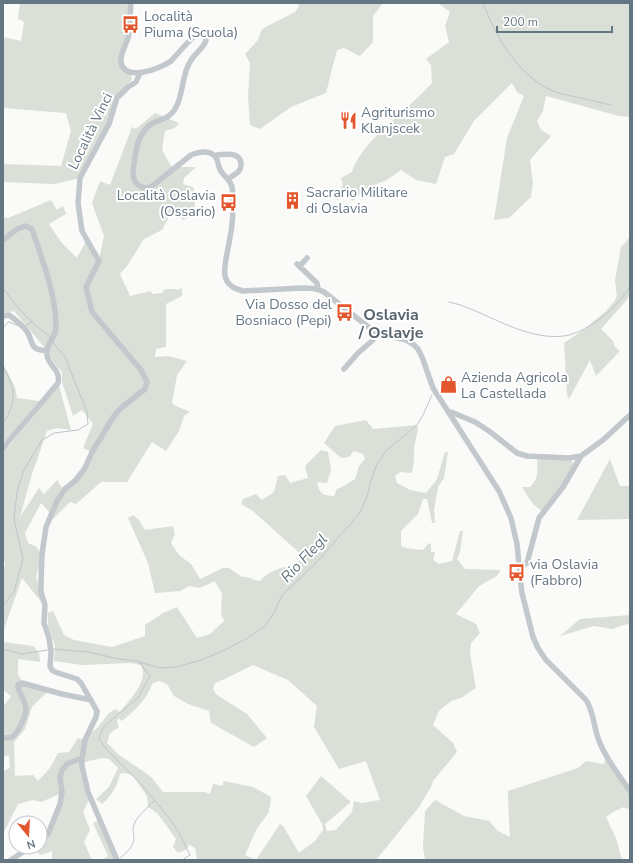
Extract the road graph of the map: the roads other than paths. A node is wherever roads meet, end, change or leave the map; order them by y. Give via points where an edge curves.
1 (131, 3) edge
2 (140, 73) junction
3 (215, 156) junction
4 (228, 179) junction
5 (3, 240) edge
6 (308, 258) dead end
7 (318, 289) junction
8 (3, 316) edge
9 (377, 333) junction
10 (47, 351) junction
11 (344, 370) dead end
12 (448, 413) junction
13 (630, 415) edge
14 (3, 448) edge
15 (581, 456) junction
16 (569, 458) junction
17 (576, 465) junction
18 (519, 568) junction
19 (91, 700) junction
20 (3, 738) edge
21 (82, 758) junction
22 (630, 791) edge
23 (48, 834) edge
24 (117, 860) edge

1 - 2 street via 128,37 121,61 126,70
2 - 3 street via 165,65 196,35 201,34 205,37 206,43 193,57 184,75 176,108 167,118 153,123 140,136 133,172 134,181 143,188 148,188 194,154 206,152
2 - 19 street, Località Vinci via 136,82 117,98 108,124 80,178 78,203 82,231 99,261 86,287 92,312 141,370 147,382 146,389 114,416 85,468 57,501 46,527 42,554 41,592 45,605 44,623 51,652 50,666 55,672 77,679
3 - 4 street via 220,170
3 - 4 street via 231,154 240,159 239,170
4 - 7 street via 232,188 232,228 224,271 230,285 243,291
5 - 10 street via 17,229 25,226 32,229 54,304 56,329
6 - 7 street via 298,265 317,283
7 - 9 street
8 - 10 street via 9,315 20,323 37,350
9 - 11 street
9 - 12 street via 402,338 418,349 435,392
10 - 14 street via 47,357 58,373 58,383
12 - 16 street via 475,422 517,453 527,456
12 - 18 street via 502,497 514,527
13 - 15 street
15 - 16 street
15 - 17 street
16 - 17 street
17 - 18 street via 539,518 527,563
18 - 22 street via 523,599 535,642 543,656 591,706 598,738
19 - 20 street via 22,682 18,685 18,690 26,709 24,717 17,732 12,737
19 - 21 street via 97,711 85,740
21 - 23 street via 67,764 62,770 60,804
21 - 24 street via 88,792

